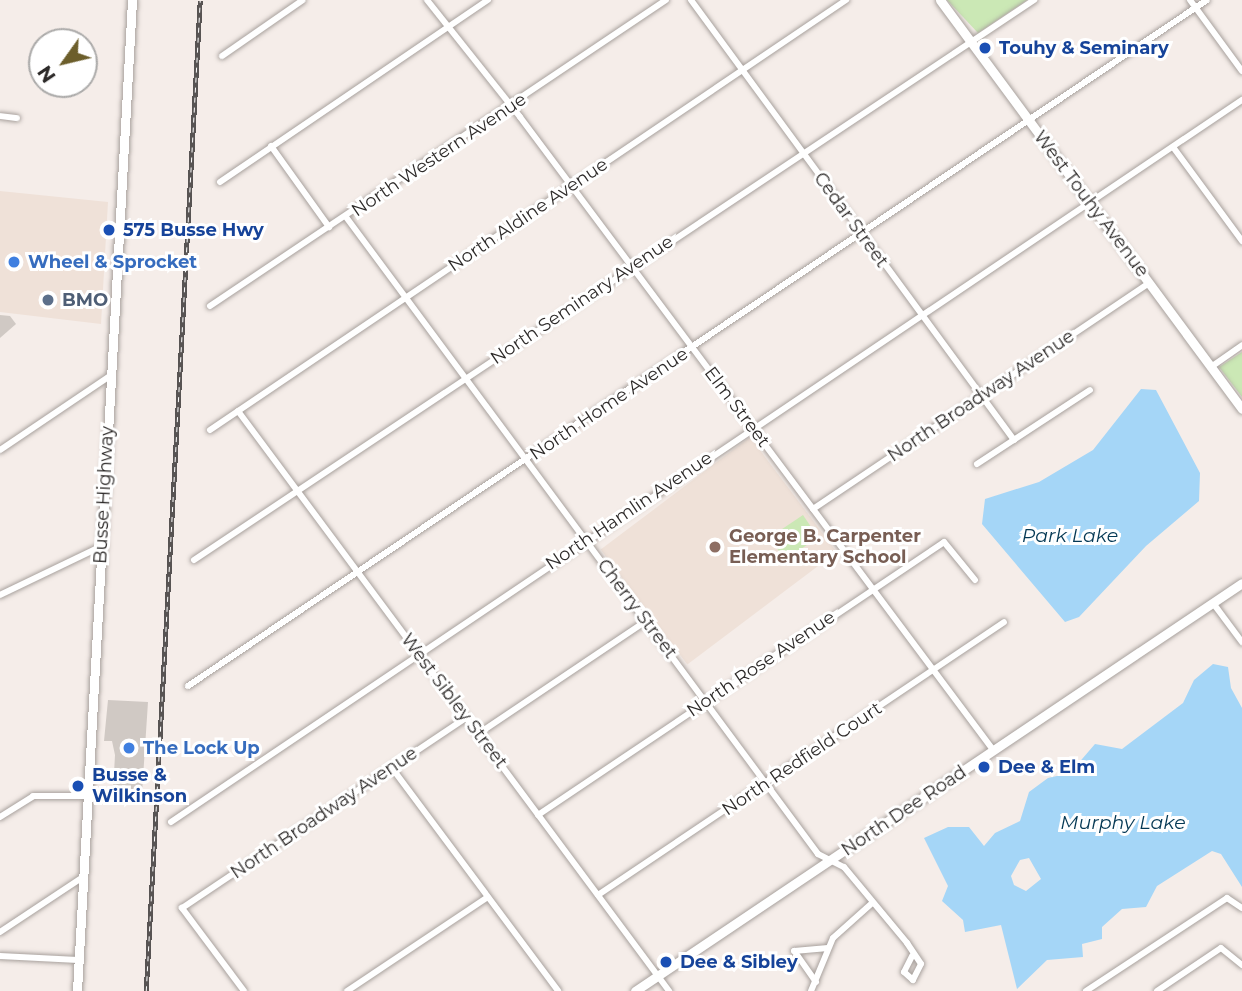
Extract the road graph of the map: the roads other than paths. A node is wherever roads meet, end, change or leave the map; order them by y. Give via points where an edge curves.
1 (132, 0) edge
2 (303, 0) edge
3 (427, 0) edge
4 (488, 0) edge
5 (666, 0) edge
6 (691, 0) edge
7 (846, 0) edge
8 (940, 0) edge
9 (1034, 0) edge
10 (1190, 0) edge
11 (1207, 0) edge
12 (1195, 7) junction
13 (447, 27) junction
14 (970, 41) junction
15 (222, 56) dead end
16 (742, 70) junction
17 (1242, 71) edge
18 (1242, 100) edge
19 (510, 108) junction
20 (0, 116) edge
21 (17, 118) dead end
22 (1030, 122) junction
23 (271, 146) junction
24 (1173, 147) junction
25 (801, 152) junction
26 (220, 182) dead end
27 (572, 185) junction
28 (1089, 202) junction
29 (346, 217) junction
30 (329, 228) junction
31 (861, 234) junction
32 (1242, 241) edge
33 (632, 266) junction
34 (1149, 283) junction
35 (406, 298) junction
36 (210, 306) dead end
37 (921, 315) junction
38 (1242, 345) edge
39 (693, 348) junction
40 (1211, 367) junction
41 (111, 375) junction
42 (466, 379) junction
43 (1090, 390) dead end
44 (981, 396) junction
45 (1242, 409) edge
46 (238, 411) junction
47 (753, 428) junction
48 (210, 430) dead end
49 (1014, 440) junction
50 (0, 450) edge
51 (526, 459) junction
52 (977, 464) dead end
53 (298, 491) junction
54 (813, 509) junction
55 (586, 540) junction
56 (102, 546) junction
57 (194, 560) dead end
58 (359, 572) junction
59 (975, 580) dead end
60 (1242, 583) edge
61 (873, 589) junction
62 (0, 595) edge
63 (1213, 603) junction
64 (646, 621) junction
65 (1004, 622) dead end
66 (1242, 642) edge
67 (418, 653) junction
68 (934, 670) junction
69 (188, 686) dead end
70 (705, 702) junction
71 (466, 718) junction
72 (478, 734) junction
73 (993, 751) junction
74 (392, 768) junction
75 (766, 783) junction
76 (88, 796) junction
77 (1, 814) edge
78 (538, 815) junction
79 (171, 822) dead end
80 (831, 861) junction
81 (83, 877) junction
82 (598, 895) junction
83 (488, 897) junction
84 (871, 904) junction
85 (1242, 908) edge
86 (0, 932) edge
87 (828, 948) junction
88 (0, 956) edge
89 (912, 956) dead end
90 (78, 960) junction
91 (1242, 965) edge
92 (658, 976) junction
93 (816, 982) junction
94 (77, 991) edge
95 (244, 991) edge
96 (347, 991) edge
97 (558, 991) edge
98 (635, 991) edge
99 (669, 991) edge
100 (811, 991) edge
101 (1086, 991) edge
102 (1157, 991) edge

1 - 41 main road, Busse Highway
2 - 15 street
3 - 13 street, Elm Street
4 - 13 street
5 - 19 street, North Western Avenue
6 - 16 street, Cedar Street
7 - 16 street, North Aldine Avenue
8 - 14 main road, West Touhy Avenue
9 - 14 street, North Seminary Avenue
10 - 12 street
11 - 12 street, North Home Avenue
12 - 17 street
12 - 22 street, North Home Avenue
13 - 19 street, Elm Street
13 - 23 street
14 - 22 main road, West Touhy Avenue
14 - 25 street, North Seminary Avenue
16 - 25 street, Cedar Street
16 - 27 street, North Aldine Avenue
18 - 24 street, North Hamlin Avenue
19 - 27 street, Elm Street
19 - 29 street, North Western Avenue
20 - 21 street
22 - 28 main road, West Touhy Avenue
22 - 31 street, North Home Avenue
23 - 26 street
23 - 30 street
24 - 28 street, North Hamlin Avenue
24 - 32 street
25 - 31 street, Cedar Street
25 - 33 street, North Seminary Avenue
27 - 33 street, Elm Street
27 - 35 street, North Aldine Avenue
28 - 34 main road, West Touhy Avenue
28 - 37 street, North Hamlin Avenue
29 - 30 street, North Western Avenue
29 - 35 street, Cherry Street
30 - 36 street, North Western Avenue
31 - 37 street, Cedar Street
31 - 39 street, North Home Avenue
33 - 39 street, Elm Street
33 - 42 street, North Seminary Avenue
34 - 40 main road, West Touhy Avenue
34 - 44 street, North Broadway Avenue
35 - 42 street, Cherry Street
35 - 46 street, North Aldine Avenue
37 - 44 street, Cedar Street
37 - 47 street, North Hamlin Avenue
38 - 40 street
39 - 47 street, Elm Street
39 - 51 street, North Home Avenue
40 - 45 main road, West Touhy Avenue
41 - 50 street
41 - 56 main road, Busse Highway
42 - 51 street, Cherry Street
42 - 53 street, North Seminary Avenue
43 - 49 street
44 - 49 street, Cedar Street
44 - 54 street, North Broadway Avenue
46 - 48 street, North Aldine Avenue
46 - 53 street, West Sibley Street
47 - 54 street, Elm Street
47 - 55 street, North Hamlin Avenue
49 - 52 street
51 - 55 street, Cherry Street
51 - 58 street, North Home Avenue
53 - 57 street, North Seminary Avenue
53 - 58 street, West Sibley Street
54 - 61 street, Elm Street
55 - 64 street, Cherry Street
55 - 67 street, North Hamlin Avenue
56 - 62 street
56 - 76 main road, Busse Highway
58 - 67 street, West Sibley Street
58 - 69 street, North Home Avenue
59 - 61 street, North Rose Avenue via 944,542
60 - 63 main road, North Dee Road
61 - 68 street, Elm Street
61 - 70 street, North Rose Avenue
63 - 66 street
63 - 73 main road, North Dee Road
64 - 70 street, Cherry Street
64 - 72 street
65 - 68 street, North Redfield Court
67 - 71 street, West Sibley Street
67 - 79 street, North Hamlin Avenue
68 - 73 street, Elm Street
68 - 75 street, North Redfield Court
70 - 75 street, Cherry Street
70 - 78 street, North Rose Avenue
71 - 72 street, West Sibley Street
71 - 74 street, North Broadway Avenue
72 - 78 street, West Sibley Street
73 - 80 main road, North Dee Road
74 - 83 street
74 - 95 street, North Broadway Avenue via 182,908
75 - 80 street, Cherry Street via 818,854
75 - 82 street, North Redfield Court
76 - 77 street via 33,796
76 - 81 main road, Busse Highway
78 - 82 street, West Sibley Street
80 - 84 street, Cherry Street via 844,867
80 - 92 main road, North Dee Road
81 - 86 street
81 - 90 main road, Busse Highway
82 - 92 street, West Sibley Street
83 - 96 street
83 - 97 street
84 - 87 street via 839,930
84 - 89 street, Cherry Street
85 - 101 street via 1227,898
87 - 93 street
87 - 93 street via 794,951
88 - 90 street
90 - 94 main road, Busse Highway
91 - 102 street via 1230,949 1221,948
92 - 98 main road, North Dee Road
92 - 99 street, West Sibley Street
93 - 100 street

